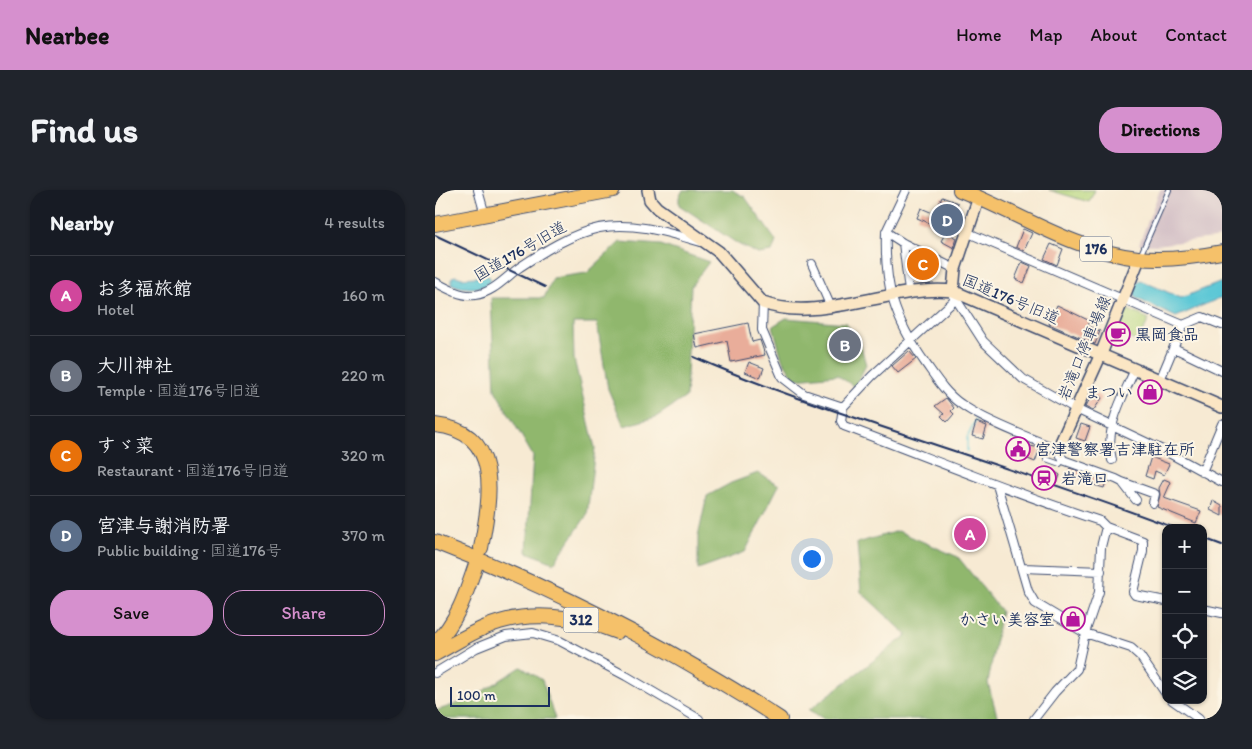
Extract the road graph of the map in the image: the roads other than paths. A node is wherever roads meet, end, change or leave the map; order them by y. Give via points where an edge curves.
1 (478, 190) edge
2 (613, 190) edge
3 (648, 190) edge
4 (906, 190) edge
5 (960, 190) edge
6 (1169, 190) edge
7 (980, 194) edge
8 (485, 215) junction
9 (435, 224) edge
10 (886, 232) junction
11 (966, 232) junction
12 (710, 244) junction
13 (903, 244) junction
14 (1222, 252) edge
15 (1139, 258) junction
16 (812, 264) dead end
17 (955, 269) junction
18 (435, 282) edge
19 (909, 292) junction
20 (890, 296) junction
21 (954, 296) junction
22 (1122, 300) junction
23 (763, 303) junction
24 (830, 305) junction
25 (1183, 325) junction
26 (1222, 325) edge
27 (910, 341) junction
28 (1174, 348) junction
29 (1101, 354) junction
30 (1135, 369) junction
31 (1222, 371) edge
32 (1161, 380) junction
33 (843, 407) junction
34 (1222, 407) edge
35 (1076, 409) junction
36 (1222, 424) edge
37 (435, 425) edge
38 (1112, 425) junction
39 (435, 432) edge
40 (1053, 447) junction
41 (1063, 460) junction
42 (1111, 460) dead end
43 (1202, 472) junction
44 (1122, 482) junction
45 (1222, 482) edge
46 (997, 485) junction
47 (1136, 500) dead end
48 (1153, 503) dead end
49 (1105, 527) junction
50 (435, 540) edge
51 (476, 557) junction
52 (1023, 568) junction
53 (1101, 570) junction
54 (1162, 600) edge
55 (1207, 610) edge
56 (1222, 613) edge
57 (435, 633) edge
58 (1085, 633) junction
59 (435, 643) edge
60 (435, 654) edge
61 (435, 673) edge
62 (721, 682) junction
63 (1162, 688) edge
64 (1178, 704) edge
65 (699, 719) edge
66 (780, 719) edge
67 (1034, 719) edge
68 (1199, 719) edge

1 - 8 street
2 - 8 highway
3 - 12 street via 650,200 657,208
4 - 10 street
5 - 7 highway, 176
6 - 15 lane
7 - 11 street
7 - 15 highway, 176 via 1051,233 1091,248
8 - 9 highway
10 - 13 street
10 - 20 street via 885,257
11 - 17 street
11 - 22 street
12 - 18 street, 国道176号旧道 via 626,226 599,228 543,252 497,286 475,295 463,294
12 - 23 street
13 - 17 street
13 - 19 street
14 - 15 highway, 176 via 1203,256
15 - 22 street, 岩滝口停車場線
16 - 24 street
17 - 21 street
19 - 20 street, 国道176号旧道
19 - 21 street, 国道176号旧道
20 - 24 street, 国道176号旧道
20 - 27 street
21 - 27 street
21 - 29 street, 国道176号旧道
21 - 35 street via 983,341 1023,379
22 - 25 street
22 - 29 street, 岩滝口停車場線
23 - 24 street, 国道176号旧道 via 799,309
23 - 33 street via 762,330 782,377 804,394
25 - 26 street via 1202,316
25 - 28 street
27 - 33 street
27 - 40 street via 943,387 962,405
28 - 31 street
28 - 32 street
29 - 30 street, 国道176号旧道
29 - 35 street, 岩滝口停車場線
30 - 32 street, 国道176号旧道
30 - 38 street
32 - 34 street, 国道176号旧道
33 - 46 street via 841,422 844,426
35 - 38 street
35 - 40 street, 岩滝口停車場線
36 - 43 street
37 - 51 highway via 457,429 473,439 482,453 489,496
38 - 42 street via 1109,442
38 - 43 street
39 - 51 highway via 457,436 479,461 483,496
40 - 41 street
40 - 41 lane via 1046,459 1060,464
41 - 44 street
43 - 45 street
44 - 47 street
44 - 48 street via 1155,494
46 - 49 street via 1100,521
46 - 52 street
49 - 53 street
49 - 54 street via 1143,540 1133,592
50 - 51 highway
51 - 57 highway via 449,615
51 - 59 highway via 456,616
51 - 62 highway via 634,632
52 - 53 street
52 - 58 street via 1035,603
53 - 58 street via 1099,592
55 - 56 street
58 - 63 street via 1131,648
58 - 67 street via 1077,669
60 - 62 highway, 312 via 487,626 525,617 549,616 577,619 624,635
61 - 65 street via 476,648 506,636 533,634 559,641
62 - 66 highway
64 - 68 street

